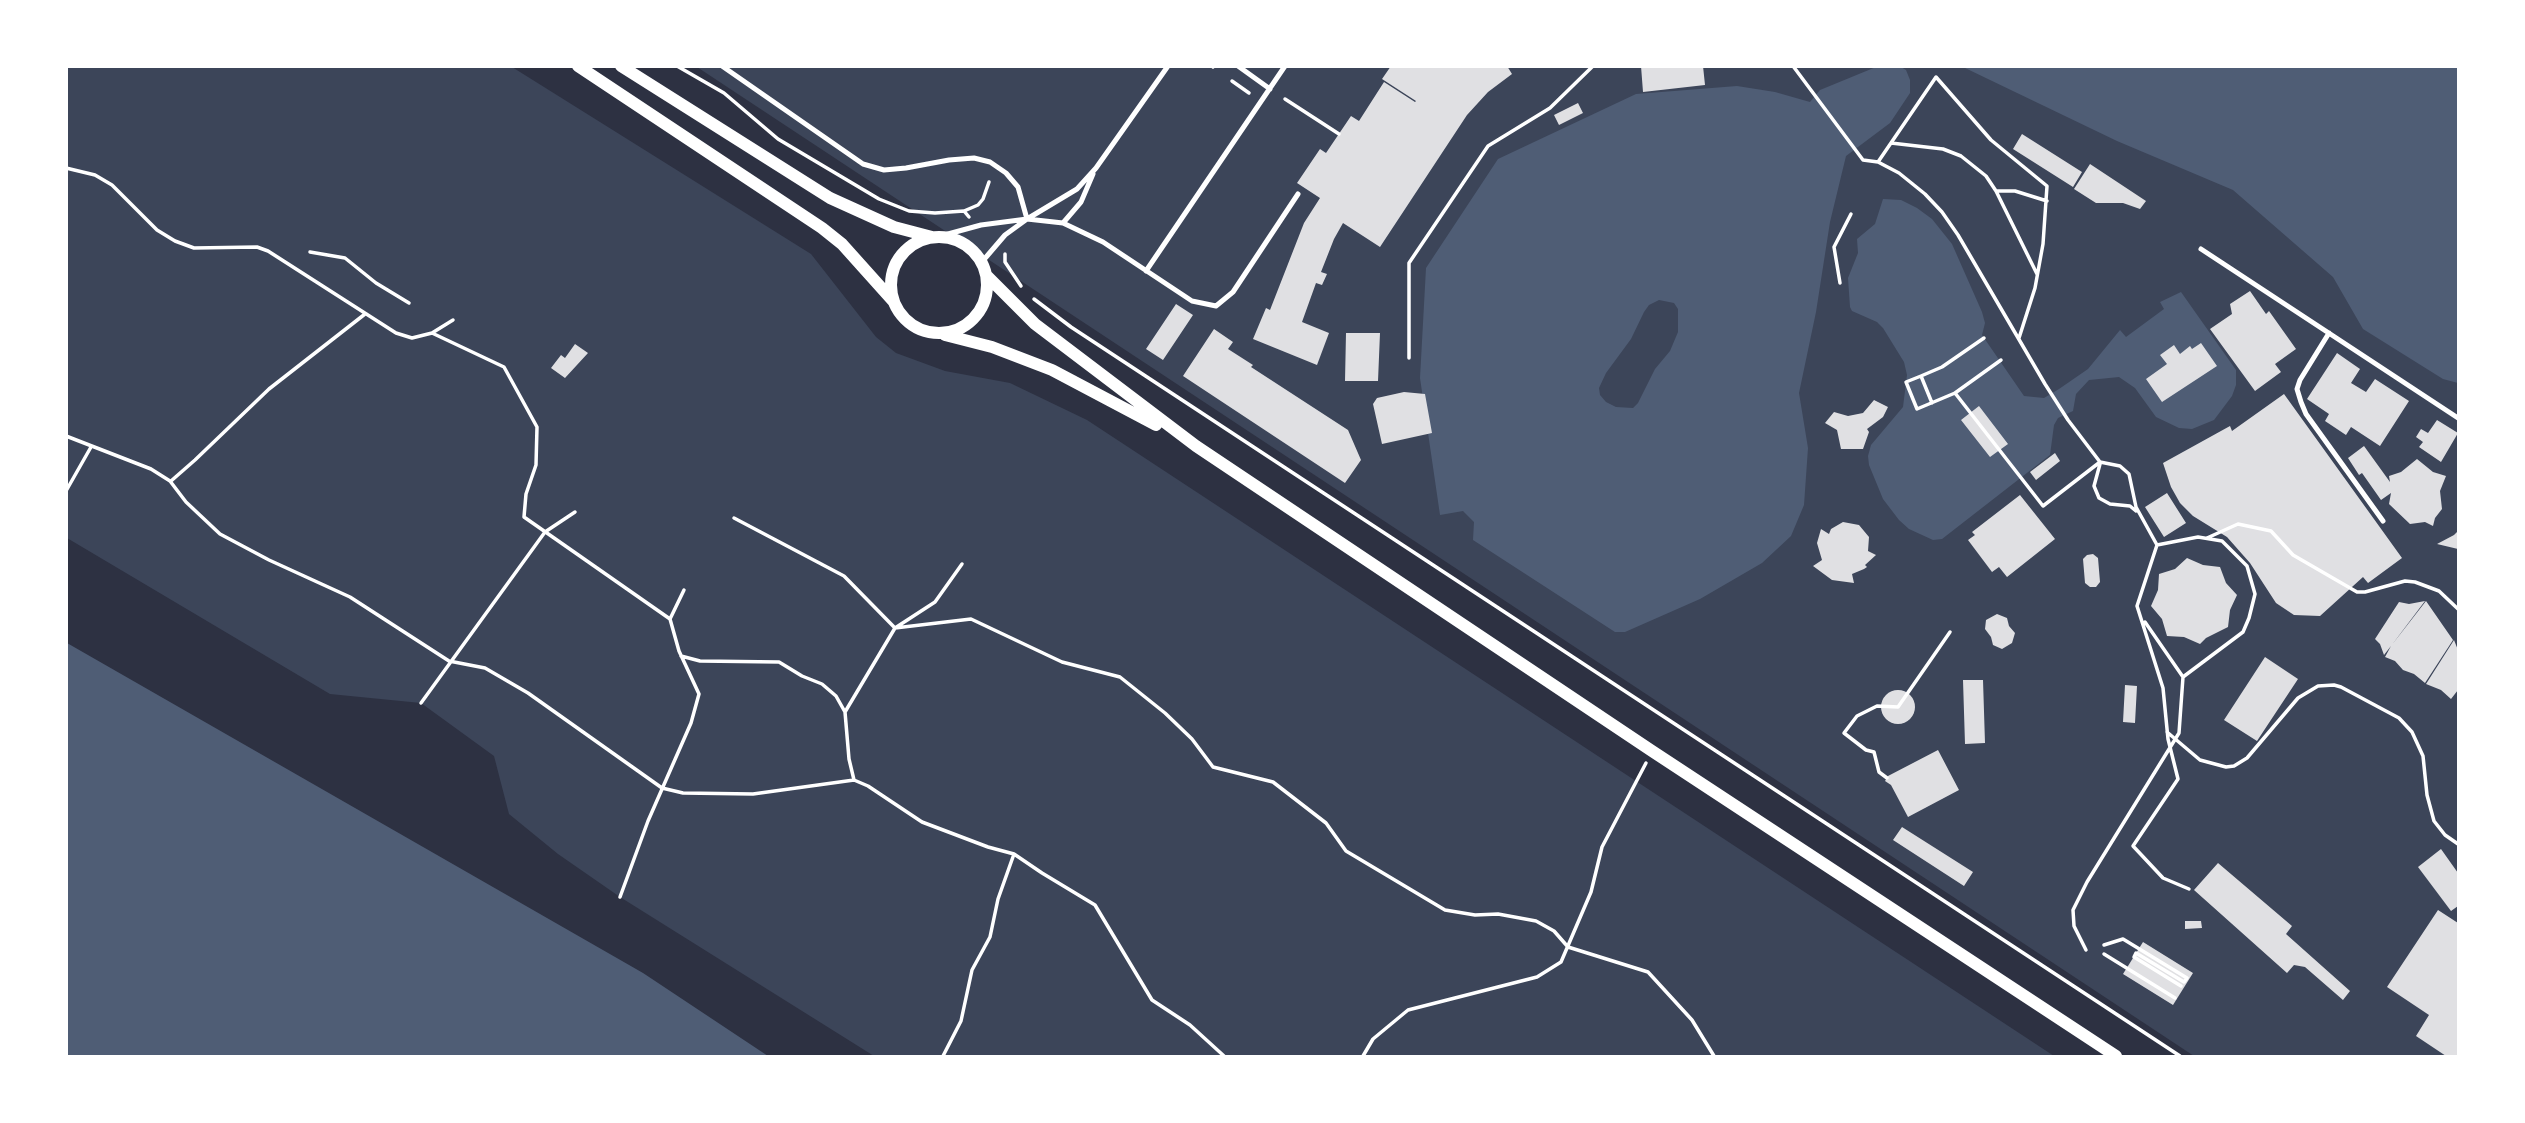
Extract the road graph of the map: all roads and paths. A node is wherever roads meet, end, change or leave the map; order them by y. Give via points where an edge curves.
1 (578, 66) edge
2 (621, 66) edge
3 (677, 66) edge
4 (722, 66) edge
5 (1168, 66) edge
6 (1238, 66) edge
7 (1285, 66) edge
8 (1593, 66) edge
9 (1793, 66) edge
10 (1232, 81) dead end
11 (1270, 89) junction
12 (1249, 93) dead end
13 (1285, 99) dead end
14 (1339, 134) dead end
15 (1891, 144) junction
16 (1878, 162) junction
17 (66, 168) edge
18 (1096, 168) junction
19 (989, 182) dead end
20 (1996, 191) junction
21 (1298, 194) dead end
22 (2047, 201) junction
23 (964, 211) junction
24 (1851, 214) dead end
25 (1027, 219) junction
26 (1063, 223) junction
27 (977, 226) junction
28 (934, 237) junction
29 (998, 242) junction
30 (2201, 249) dead end
31 (310, 252) dead end
32 (983, 269) junction
33 (1146, 271) junction
34 (2037, 274) junction
35 (1840, 283) dead end
36 (1023, 288) dead end
37 (1030, 296) dead end
38 (894, 302) junction
39 (409, 303) dead end
40 (365, 314) junction
41 (453, 320) dead end
42 (432, 334) junction
43 (940, 334) junction
44 (2329, 334) junction
45 (1984, 338) dead end
46 (2018, 340) junction
47 (1409, 358) dead end
48 (2001, 360) dead end
49 (1921, 376) junction
50 (1955, 393) junction
51 (1932, 403) junction
52 (2459, 418) edge
53 (66, 436) edge
54 (1196, 446) junction
55 (91, 447) junction
56 (2100, 462) junction
57 (170, 481) junction
58 (66, 491) edge
59 (575, 513) dead end
60 (2140, 514) junction
61 (734, 518) dead end
62 (2382, 521) dead end
63 (544, 532) junction
64 (2207, 538) junction
65 (2157, 545) junction
66 (962, 564) dead end
67 (684, 590) dead end
68 (2459, 609) edge
69 (2141, 618) junction
70 (670, 619) junction
71 (895, 628) junction
72 (1950, 632) dead end
73 (681, 656) junction
74 (449, 661) junction
75 (2183, 677) junction
76 (421, 703) dead end
77 (845, 712) junction
78 (2167, 732) junction
79 (1652, 751) junction
80 (1886, 778) dead end
81 (854, 780) junction
82 (662, 788) junction
83 (2459, 844) edge
84 (1014, 854) junction
85 (2189, 889) dead end
86 (620, 897) dead end
87 (2104, 944) dead end
88 (1568, 947) junction
89 (2086, 950) dead end
90 (2105, 954) dead end
91 (2181, 986) dead end
92 (2175, 998) dead end
93 (943, 1056) edge
94 (1224, 1056) edge
95 (1363, 1056) edge
96 (1714, 1056) edge
97 (2116, 1056) edge
98 (2180, 1056) edge

1 - 38 street via 822,228
2 - 28 street via 830,198 884,223
3 - 23 path via 724,93 778,139 879,199 909,211
4 - 25 lane via 863,164 884,170 974,158 990,162 1018,187
5 - 18 lane
6 - 11 lane
7 - 11 lane
8 - 47 path via 1550,108 1488,146 1409,263
9 - 16 path via 1860,157
10 - 12 path
11 - 33 lane
13 - 14 path
15 - 16 path
15 - 20 path via 1943,149 1962,156
15 - 22 path via 1936,77 1991,140 2047,186
16 - 46 path via 1917,186 1942,212
17 - 40 path via 96,175 112,185 157,230 176,241 194,248 257,247 268,251
18 - 25 lane via 1077,189
18 - 26 lane via 1081,202
19 - 23 path via 978,205
20 - 22 path via 2015,191
20 - 34 path
21 - 33 lane via 1233,292 1216,306 1192,301
22 - 34 path
23 - 27 path
24 - 35 path via 1834,247
25 - 26 lane
25 - 27 lane
25 - 29 lane
26 - 33 lane via 1103,242
27 - 28 lane
28 - 32 street via 963,243
28 - 38 street via 909,247 899,259 892,272
29 - 32 lane
29 - 36 path via 1006,249 1005,262
30 - 44 lane
31 - 39 path via 345,258
32 - 43 street via 984,303 960,328
32 - 54 street via 1035,324
34 - 46 path
37 - 98 path
38 - 43 street via 912,326
40 - 42 path via 412,338
40 - 57 path via 269,389
41 - 42 path
42 - 63 path via 504,368 517,388 537,427 536,465 524,517
43 - 54 street via 992,347 1052,370
44 - 52 lane
44 - 62 lane via 2297,389 2306,414
45 - 49 path
46 - 56 path
48 - 50 path
49 - 51 path
49 - 51 path via 1906,382 1909,391 1917,409
50 - 51 path
50 - 56 path via 2043,506
53 - 55 path
54 - 79 street
55 - 57 path via 151,469
55 - 58 path
56 - 60 path via 2120,466 2129,474
56 - 60 path via 2094,486 2099,498 2130,506
57 - 74 path via 220,534 350,597
59 - 63 path
60 - 65 path
61 - 71 path via 844,576
63 - 70 path
63 - 74 path
64 - 65 path
64 - 68 path via 2238,524 2271,531 2293,555 2357,592 2415,582 2439,592
64 - 75 path via 2222,541 2247,566 2255,594 2243,632
65 - 69 path via 2137,606
66 - 71 path via 935,602
67 - 70 path
69 - 75 path
69 - 78 path via 2163,688
70 - 73 path
71 - 77 path
71 - 88 path via 971,619 1062,662 1120,677 1192,738 1213,767 1273,782 1326,823 1346,851 1445,910 1536,921 1554,931
72 - 80 path via 1898,707 1877,706 1857,716 1844,733 1874,752
73 - 77 path via 700,661 779,662 822,684
73 - 82 path via 699,694
74 - 76 path
74 - 82 path via 485,668 528,693
75 - 89 path via 2179,733 2073,910
77 - 81 path
78 - 83 path via 2200,760 2234,766 2247,758 2310,689 2342,687 2399,718 2412,732 2423,756 2434,821
78 - 85 path via 2178,779 2133,846 2163,878
79 - 88 path via 1602,847 1591,892
79 - 97 street
81 - 82 path via 753,794 682,793
81 - 84 path via 922,822
82 - 86 path
84 - 93 path via 990,937 972,970 961,1021
84 - 94 path via 1096,905 1152,1000 1190,1025
87 - 91 path via 2123,939 2187,978 2184,982 2136,953 2134,957
88 - 95 path via 1561,962 1537,977 1408,1010 1373,1040
88 - 96 path via 1648,972 1692,1020
90 - 92 path

